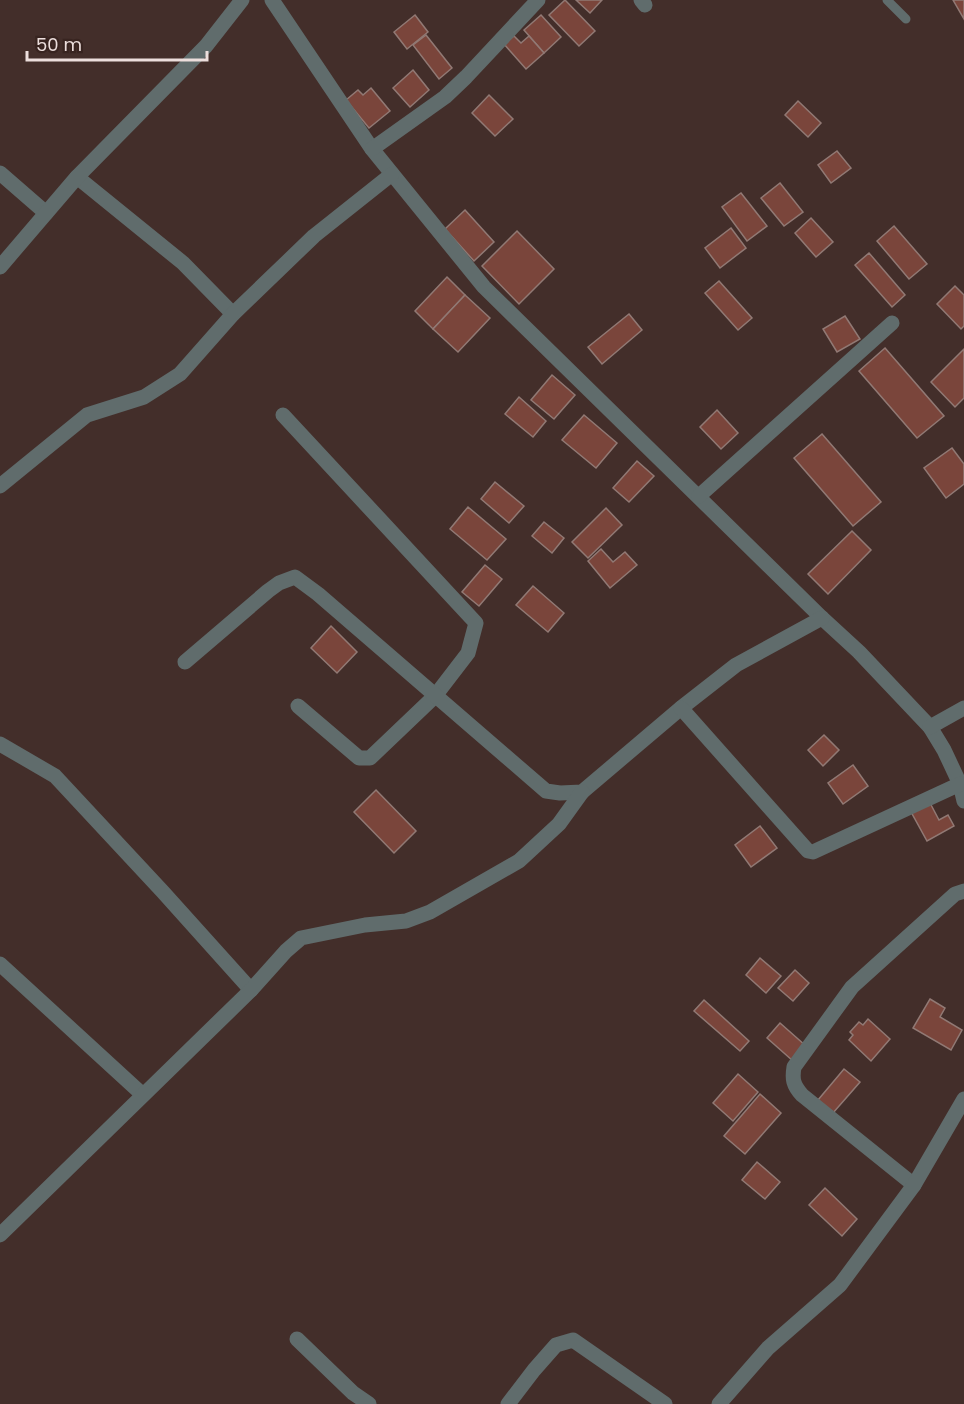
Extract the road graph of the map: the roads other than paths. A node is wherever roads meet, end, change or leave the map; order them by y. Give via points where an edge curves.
1 (242, 0) edge
2 (272, 0) edge
3 (538, 0) edge
4 (887, 0) edge
5 (906, 20) dead end
6 (372, 149) junction
7 (0, 173) edge
8 (392, 174) junction
9 (77, 177) junction
10 (46, 213) junction
11 (0, 267) edge
12 (233, 314) junction
13 (892, 323) dead end
14 (283, 415) dead end
15 (0, 486) edge
16 (699, 496) junction
17 (822, 618) junction
18 (185, 662) dead end
19 (435, 696) junction
20 (298, 706) dead end
21 (681, 708) junction
22 (964, 708) edge
23 (930, 727) junction
24 (0, 744) edge
25 (960, 784) junction
26 (582, 792) junction
27 (964, 801) edge
28 (964, 891) edge
29 (0, 964) edge
30 (251, 990) junction
31 (143, 1095) junction
32 (964, 1099) edge
33 (914, 1185) junction
34 (0, 1235) edge
35 (297, 1339) dead end
36 (369, 1404) edge
37 (508, 1404) edge
38 (665, 1404) edge
39 (719, 1404) edge

1 - 9 street via 206,46
2 - 6 street
3 - 6 street via 445,97
4 - 5 lane
6 - 8 street
7 - 10 street
8 - 12 street via 314,236
8 - 16 street via 484,287
9 - 10 street
9 - 12 street via 183,264
10 - 11 street
12 - 15 street via 180,374 144,397 87,415
13 - 16 street
14 - 19 street via 476,623 468,653
16 - 17 street
17 - 21 street via 736,665
17 - 23 street
18 - 19 street via 268,591 295,577
19 - 20 street via 370,758 359,758
19 - 26 street via 546,790
21 - 25 street via 808,851
21 - 26 street
22 - 23 street
23 - 25 street
24 - 30 street via 55,776
25 - 27 street
26 - 30 street via 559,824 519,861 430,912 406,921 365,925 302,939
28 - 33 street via 955,894 852,987 795,1067 792,1079 802,1095
29 - 31 street
30 - 31 street
31 - 34 street
32 - 33 street
33 - 39 street via 840,1285 768,1348
35 - 36 street
37 - 38 street via 556,1346 573,1340

